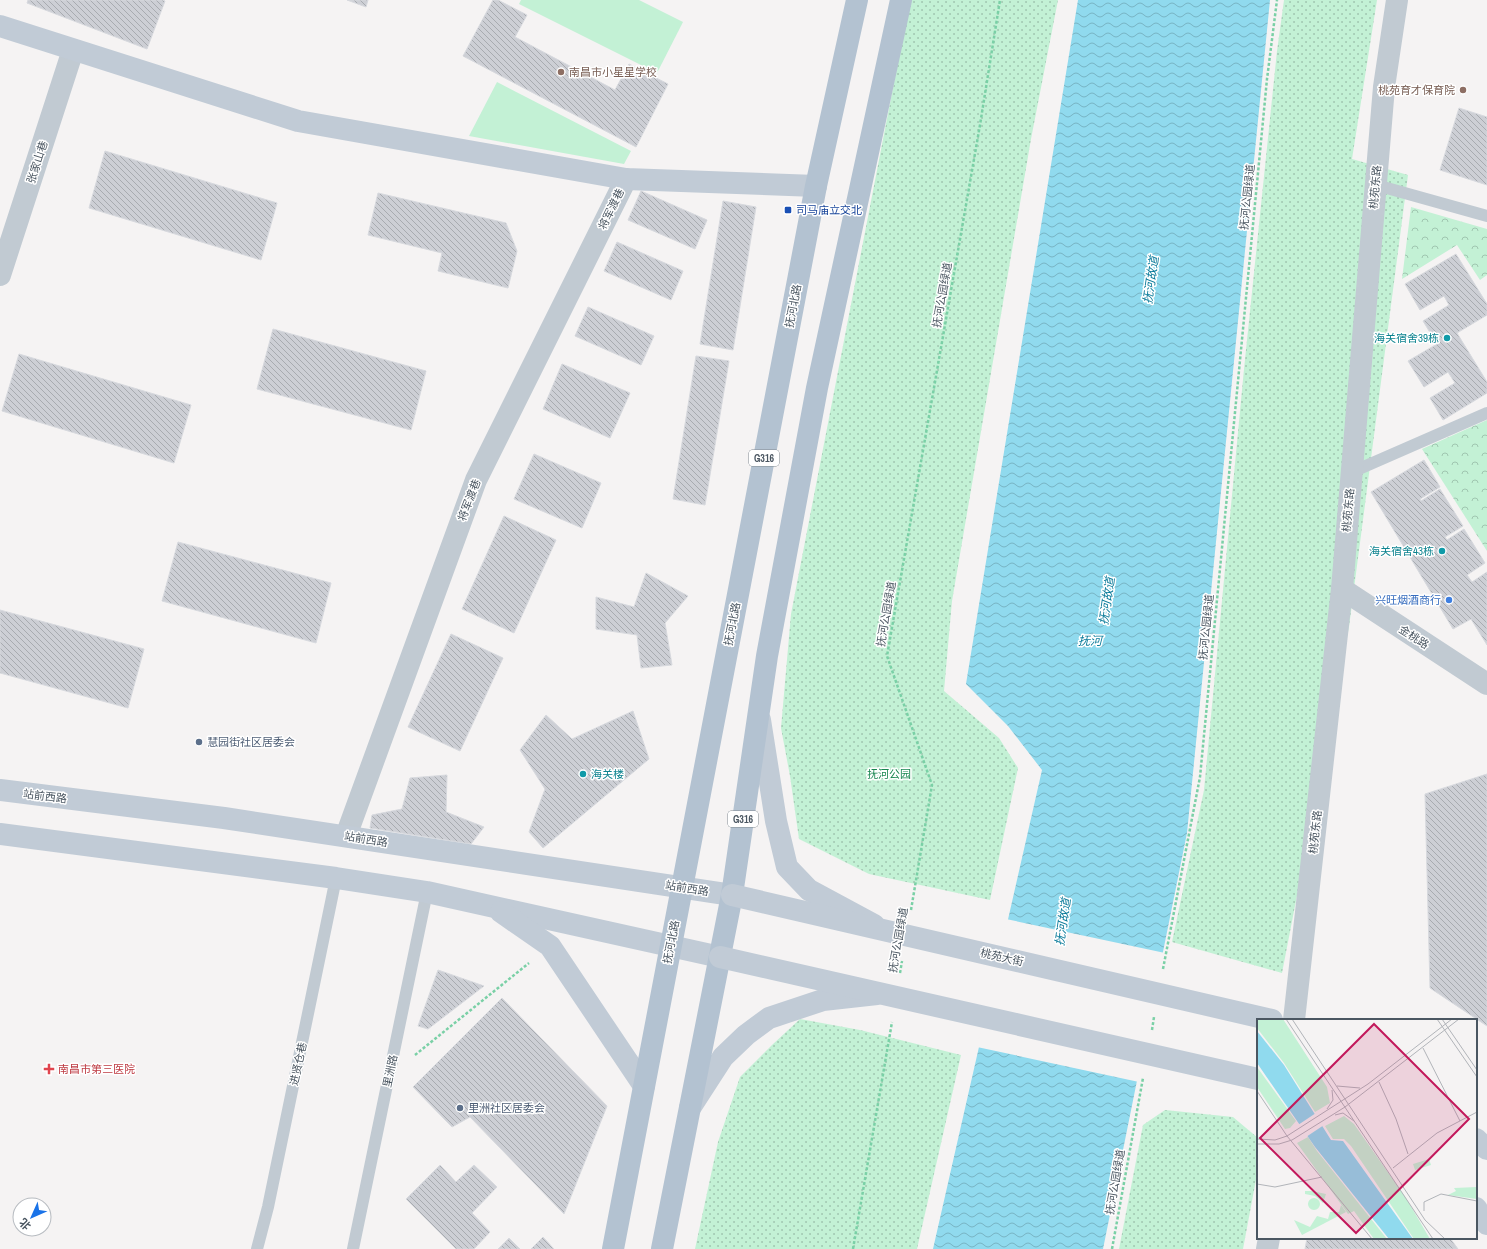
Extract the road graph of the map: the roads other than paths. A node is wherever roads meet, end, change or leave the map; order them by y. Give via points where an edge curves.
1 (857, 0) edge
2 (901, 0) edge
3 (1397, 0) edge
4 (0, 26) edge
5 (73, 50) junction
6 (626, 179) junction
7 (816, 186) junction
8 (1376, 186) junction
9 (1487, 216) edge
10 (0, 275) edge
11 (1487, 413) edge
12 (1352, 472) junction
13 (1342, 589) junction
14 (1487, 684) edge
15 (759, 710) junction
16 (0, 790) edge
17 (0, 834) edge
18 (346, 836) junction
19 (336, 878) junction
20 (682, 887) junction
21 (427, 892) junction
22 (732, 895) junction
23 (492, 906) junction
24 (884, 930) junction
25 (671, 946) junction
26 (720, 957) junction
27 (882, 994) junction
28 (1268, 1019) edge
29 (1294, 1019) edge
30 (1257, 1079) edge
31 (644, 1086) junction
32 (690, 1108) junction
33 (1477, 1140) edge
34 (1487, 1149) edge
35 (1477, 1209) edge
36 (1487, 1224) edge
37 (1269, 1239) edge
38 (257, 1249) edge
39 (353, 1249) edge
40 (613, 1249) edge
41 (662, 1249) edge
42 (1267, 1249) edge

1 - 7 main road, 抚河北路 / G316
2 - 15 main road, G316 via 817,388
3 - 8 street, 桃苑东路 via 1384,88
4 - 5 main road
5 - 6 main road via 298,121
5 - 10 street, 张家山巷
6 - 7 main road
6 - 18 street, 将军渡巷 via 476,480
7 - 20 main road, 抚河北路 / G316
8 - 9 lane
8 - 12 street, 桃苑东路
11 - 12 lane
12 - 13 street, 桃苑东路
13 - 14 street, 金桃路
13 - 29 street, 桃苑东路
15 - 22 main road, G316
15 - 24 main road, bridge via 776,821 787,867 809,890
16 - 18 main road, 站前西路
17 - 19 main road
18 - 20 main road, 站前西路
19 - 21 main road
19 - 38 lane, 进贤仓巷 via 268,1207
20 - 22 main road, 站前西路
20 - 25 main road, 抚河北路 / G316
21 - 23 main road
21 - 39 lane, 里洲路
22 - 24 main road, 桃苑大街, bridge
22 - 26 main road, G316
23 - 25 main road
23 - 31 main road via 550,946
24 - 28 main road, 桃苑大街, bridge
25 - 26 main road
25 - 31 main road, 抚河北路 / G316
26 - 27 main road, bridge
26 - 32 main road, G316
27 - 30 main road, bridge
27 - 32 main road via 823,1000 769,1018 723,1057
31 - 40 main road, 抚河北路 / G316
32 - 41 main road, G316
33 - 34 main road
35 - 36 main road
37 - 42 street

